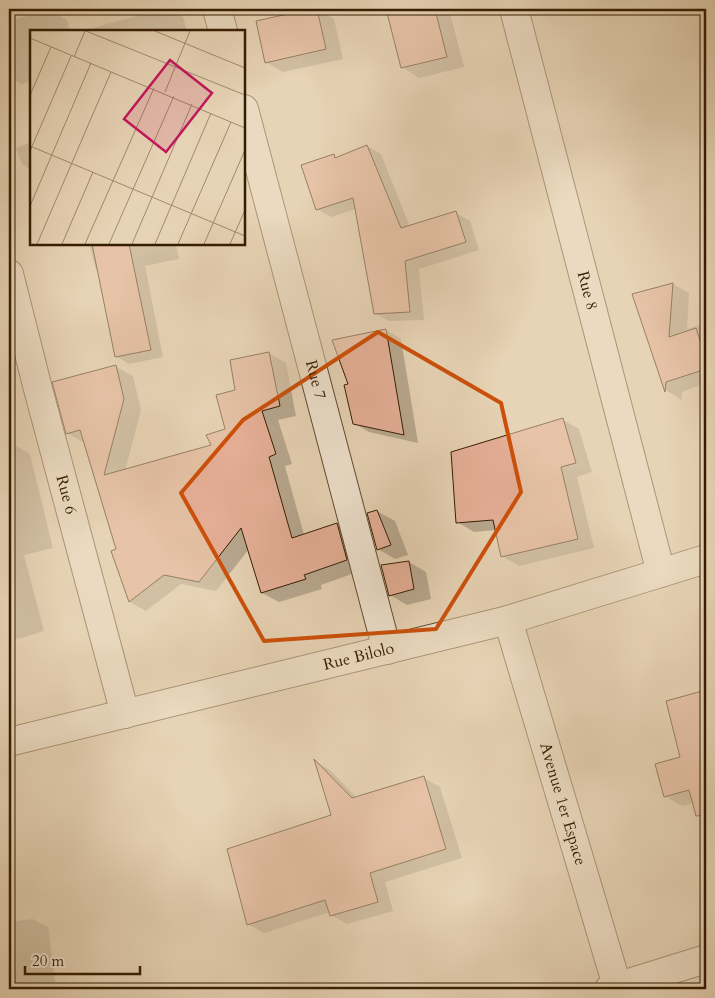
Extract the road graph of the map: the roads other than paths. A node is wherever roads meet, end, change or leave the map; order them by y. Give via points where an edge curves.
1 (217, 9) edge
2 (514, 9) edge
3 (223, 30) edge
4 (245, 113) edge
5 (9, 274) edge
6 (706, 559) edge
7 (661, 573) junction
8 (508, 620) junction
9 (387, 650) junction
10 (125, 714) junction
11 (9, 742) edge
12 (706, 959) edge
13 (614, 989) edge

1 - 3 street
2 - 7 street, Rue 8
4 - 9 street, Rue 7
5 - 10 street, Rue 6
6 - 7 street, Rue Bilolo
7 - 8 street, Rue Bilolo
8 - 9 street, Rue Bilolo
8 - 13 street, Avenue 1er Espace
9 - 10 street, Rue Bilolo
10 - 11 street, Rue Bilolo
12 - 13 street

